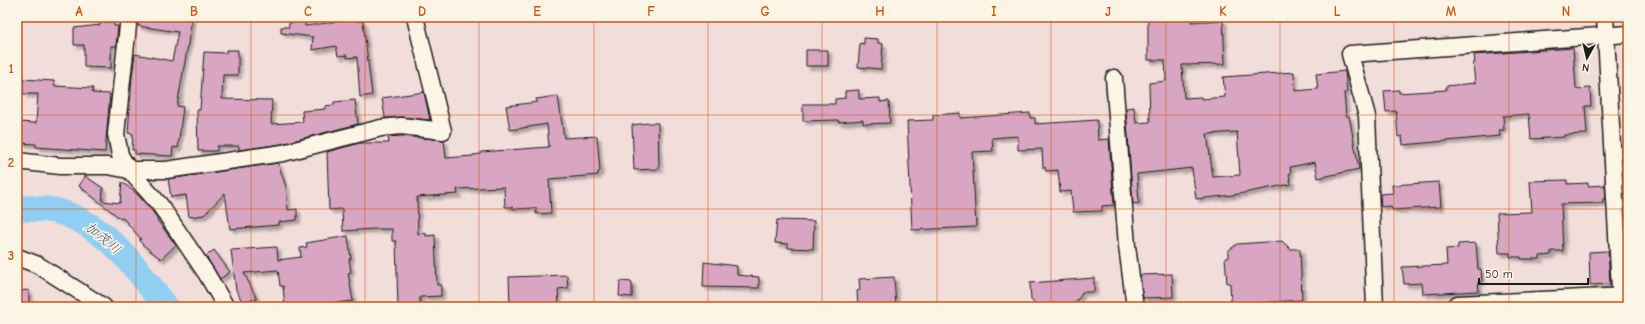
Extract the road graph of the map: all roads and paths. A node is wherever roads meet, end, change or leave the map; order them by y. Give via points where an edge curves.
1 (129, 17) edge
2 (415, 17) edge
3 (1605, 17) edge
4 (1628, 34) edge
5 (1606, 37) junction
6 (1114, 78) dead end
7 (17, 161) edge
8 (129, 170) junction
9 (17, 257) edge
10 (1623, 302) edge
11 (104, 307) edge
12 (226, 307) edge
13 (1135, 307) edge
14 (1375, 307) edge
15 (1458, 307) edge

1 - 8 street via 116,134 120,155
2 - 8 street via 443,131 401,126 381,128 276,154 166,170
3 - 5 street
4 - 5 street
5 - 10 street
5 - 14 street via 1350,54 1367,116
6 - 13 street
7 - 8 street via 60,166 108,166
8 - 12 street via 160,206
9 - 11 street via 38,265
10 - 15 highway

